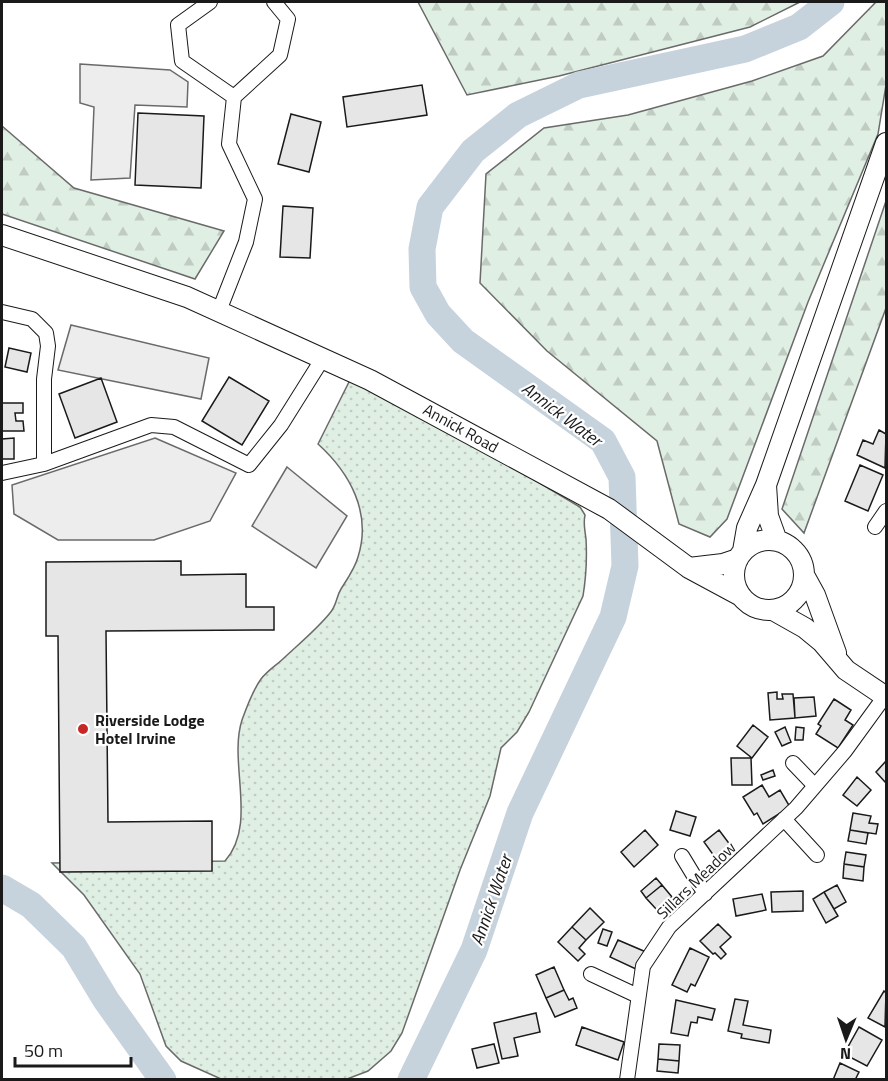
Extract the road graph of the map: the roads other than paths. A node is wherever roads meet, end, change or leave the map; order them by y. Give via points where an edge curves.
1 (210, 2) edge
2 (274, 2) edge
3 (234, 97) junction
4 (886, 143) edge
5 (2, 235) edge
6 (219, 311) junction
7 (2, 312) edge
8 (323, 358) junction
9 (44, 464) junction
10 (2, 473) edge
11 (766, 485) junction
12 (886, 511) edge
13 (875, 527) dead end
14 (777, 541) junction
15 (741, 555) junction
16 (688, 568) junction
17 (804, 575) junction
18 (741, 596) junction
19 (773, 610) junction
20 (838, 659) junction
21 (886, 696) edge
22 (793, 763) dead end
23 (815, 786) junction
24 (784, 819) junction
25 (817, 855) dead end
26 (682, 856) dead end
27 (705, 894) junction
28 (591, 974) dead end
29 (638, 996) junction
30 (627, 1080) edge

1 - 3 street via 178,25 183,61
2 - 3 street via 288,19 280,55
3 - 6 street via 229,144 255,199 246,242
4 - 11 main road
5 - 6 main road, Annick Road
6 - 8 main road, Annick Road
7 - 9 street via 32,319 46,333
8 - 9 street via 281,425 249,465 174,427 151,425
8 - 16 main road, Annick Road via 408,399 609,509
9 - 10 street
11 - 14 main road via 768,516
11 - 15 main road via 747,528
12 - 13 street
14 - 15 main road via 756,543
14 - 17 main road via 796,554
15 - 16 main road via 723,564
15 - 18 main road via 734,570
16 - 18 main road, Annick Road
17 - 19 main road via 798,595 788,605
17 - 20 main road
18 - 19 main road via 752,606
19 - 20 main road via 805,628
20 - 21 main road via 858,680
21 - 23 street, Sillars Meadow
22 - 23 street
23 - 24 street, Sillars Meadow
24 - 25 street
24 - 27 street, Sillars Meadow
26 - 27 street
27 - 29 street, Sillars Meadow via 669,927 643,966
28 - 29 street
29 - 30 street, Sillars Meadow

